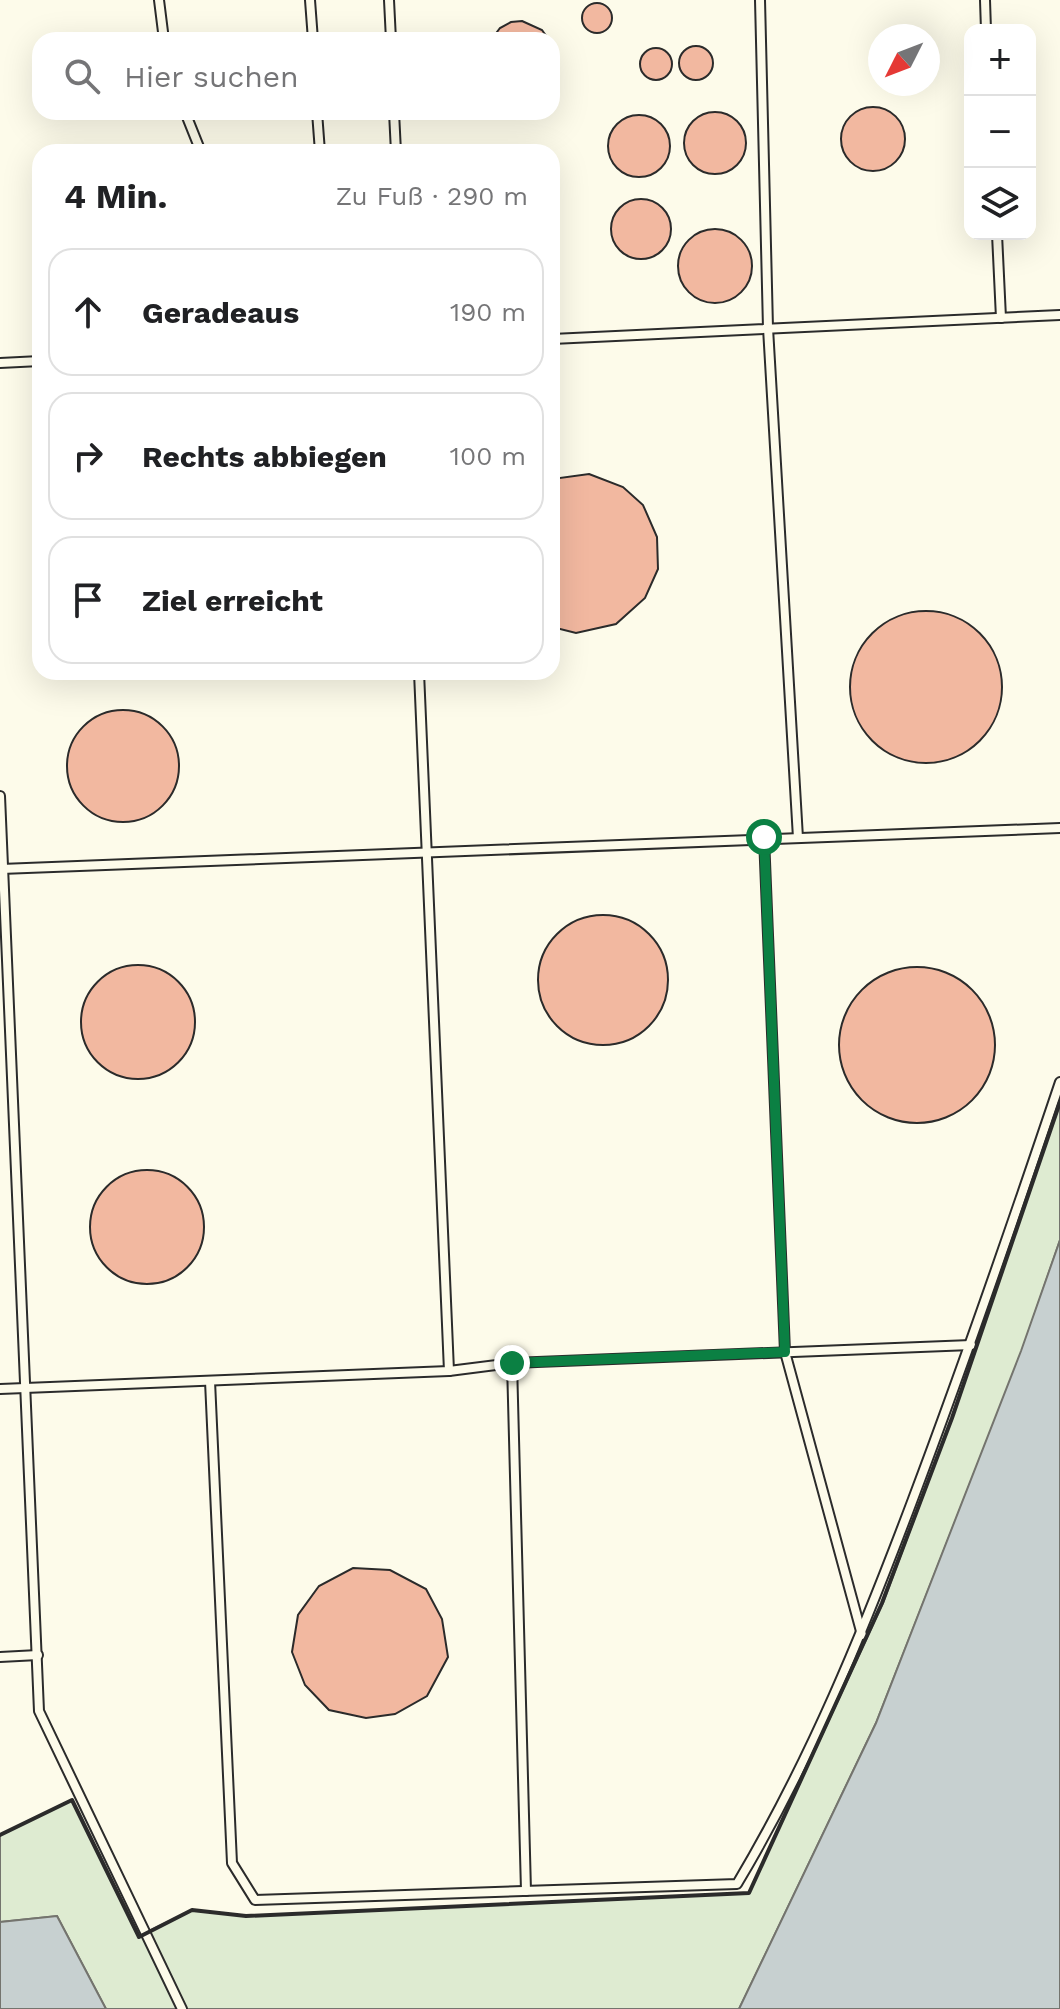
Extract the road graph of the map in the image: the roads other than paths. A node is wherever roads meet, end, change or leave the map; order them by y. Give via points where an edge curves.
1 (159, 0) edge
2 (310, 0) edge
3 (389, 0) edge
4 (760, 0) edge
5 (985, 0) edge
6 (986, 24) edge
7 (163, 32) edge
8 (312, 32) edge
9 (391, 32) edge
10 (188, 120) edge
11 (318, 120) edge
12 (394, 120) edge
13 (198, 144) edge
14 (319, 144) edge
15 (396, 144) edge
16 (997, 240) edge
17 (1060, 315) edge
18 (1001, 318) junction
19 (768, 328) junction
20 (560, 339) edge
21 (32, 361) edge
22 (0, 363) edge
23 (419, 680) edge
24 (0, 796) edge
25 (1060, 828) edge
26 (764, 837) junction
27 (798, 838) junction
28 (426, 851) junction
29 (2, 869) edge
30 (1060, 1082) edge
31 (971, 1345) junction
32 (785, 1352) junction
33 (512, 1363) junction
34 (449, 1371) junction
35 (210, 1381) junction
36 (26, 1388) junction
37 (0, 1389) edge
38 (862, 1635) junction
39 (38, 1655) junction
40 (0, 1657) edge
41 (526, 1891) junction
42 (182, 2009) edge

1 - 7 lane
2 - 8 lane
3 - 9 lane
4 - 19 lane
5 - 6 lane
10 - 13 lane
11 - 14 lane
12 - 15 lane
16 - 18 lane
17 - 18 lane
18 - 19 lane
19 - 20 lane
19 - 27 lane
21 - 22 lane
23 - 28 lane
24 - 29 lane
25 - 27 lane
26 - 27 lane
26 - 28 lane
26 - 32 lane
28 - 29 lane
28 - 34 lane
29 - 36 lane
30 - 31 lane
31 - 32 lane
31 - 38 lane
32 - 33 lane
32 - 38 lane
33 - 34 lane
33 - 41 lane
34 - 35 lane
35 - 36 lane
35 - 41 lane via 232,1863 255,1900
36 - 37 lane
36 - 39 lane
38 - 41 lane via 776,1818 737,1884
39 - 40 lane
39 - 42 lane via 39,1711

